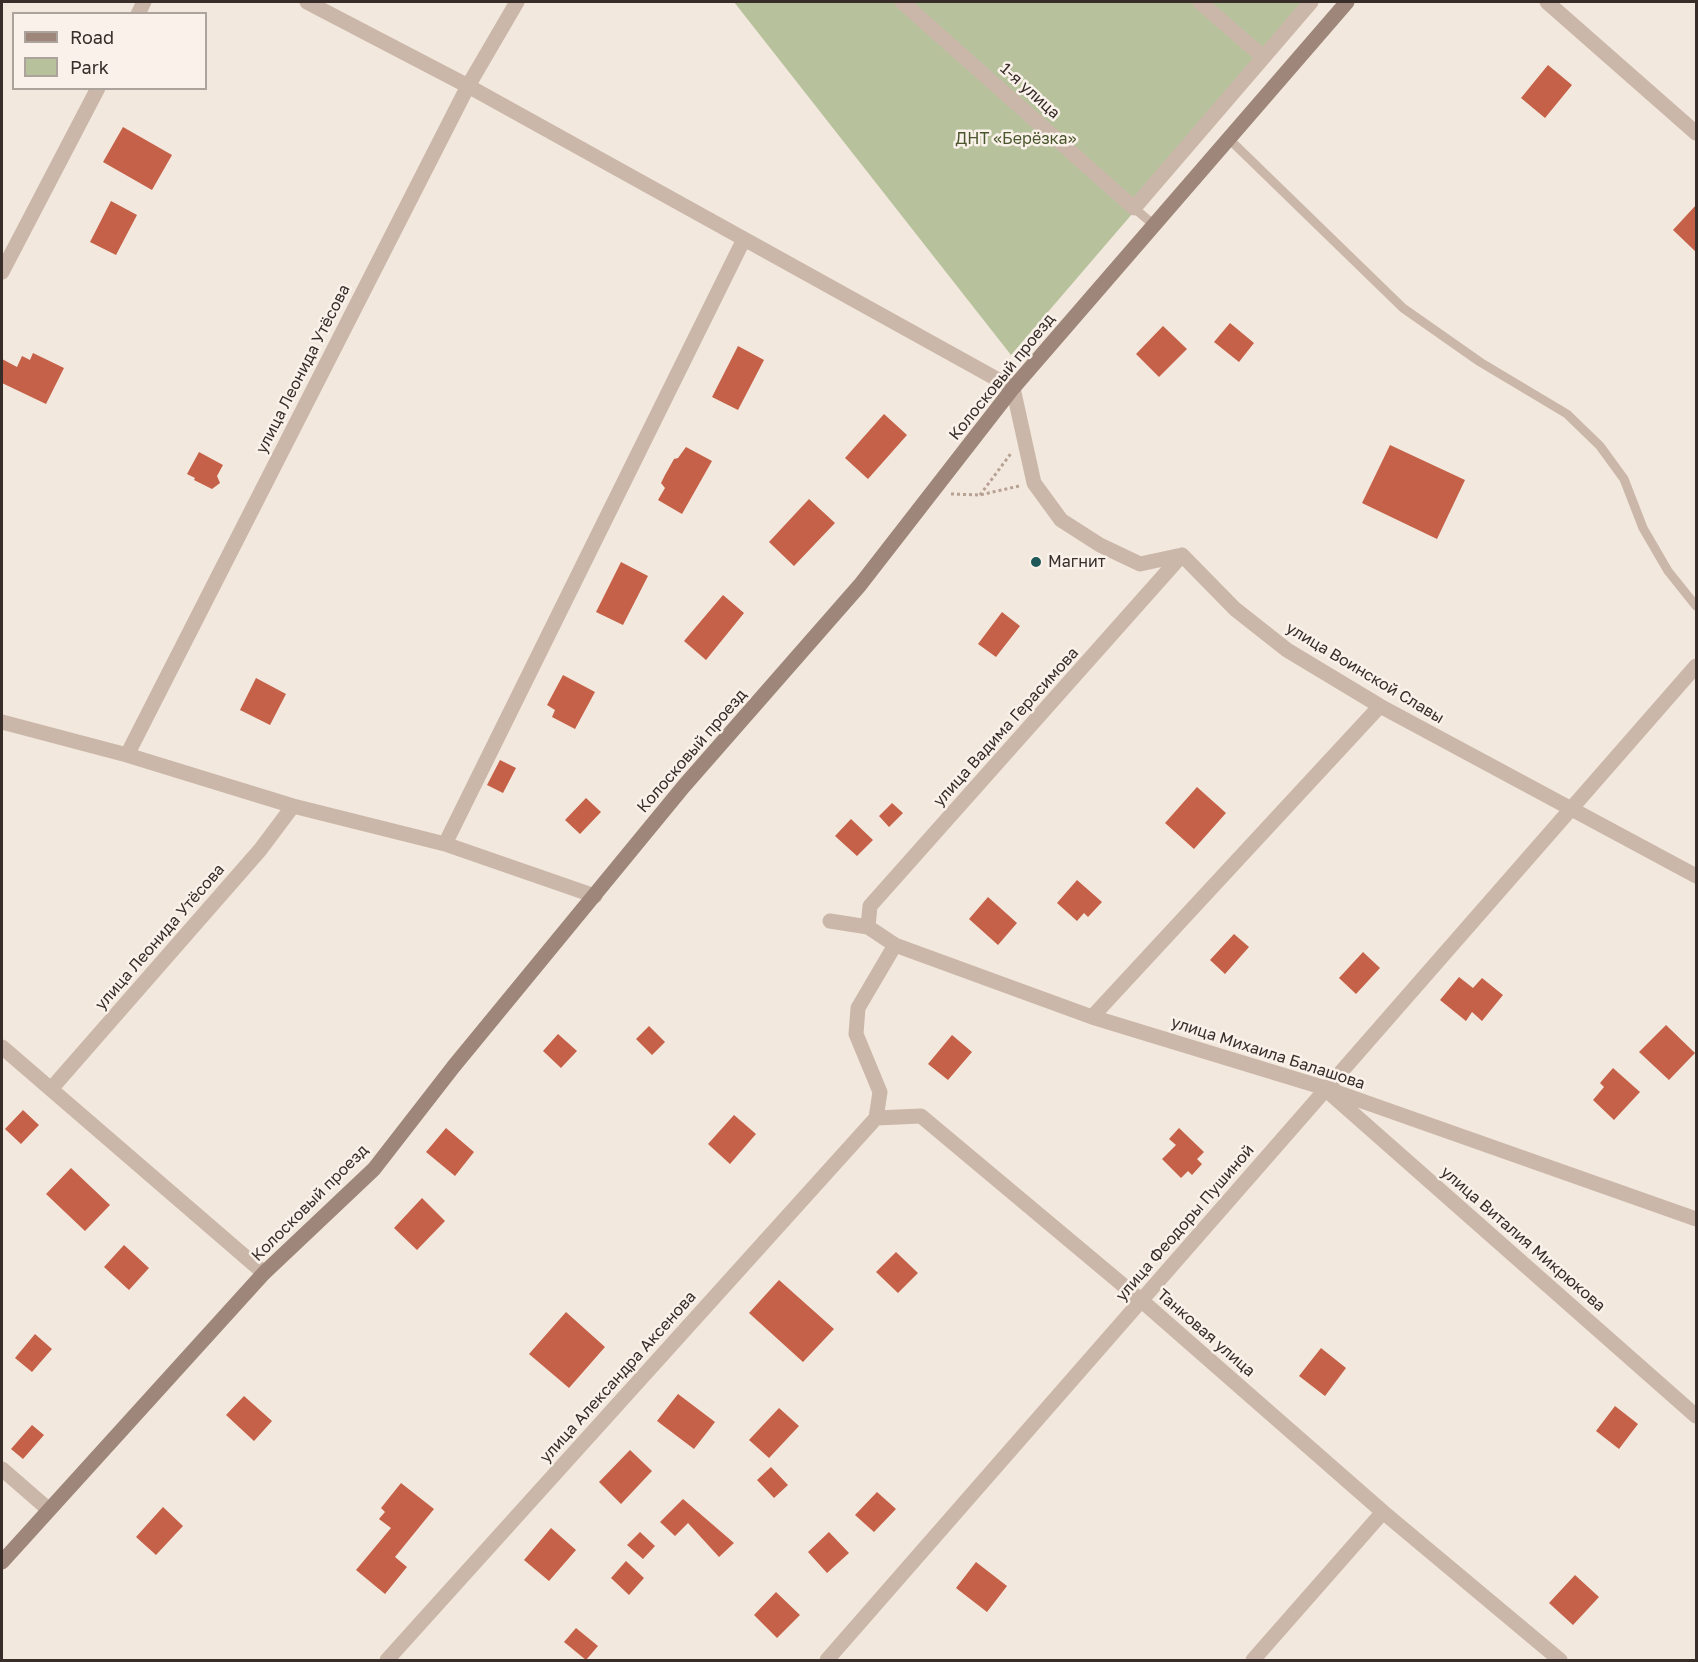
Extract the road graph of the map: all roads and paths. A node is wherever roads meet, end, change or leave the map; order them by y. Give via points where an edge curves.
1 (307, 2) edge
2 (517, 2) edge
3 (902, 2) edge
4 (1200, 2) edge
5 (1311, 2) edge
6 (1347, 2) edge
7 (1547, 2) edge
8 (1263, 56) junction
9 (468, 86) junction
10 (97, 90) edge
11 (1696, 133) edge
12 (1229, 139) junction
13 (1134, 208) junction
14 (1154, 225) junction
15 (744, 239) junction
16 (2, 272) edge
17 (1013, 388) junction
18 (1023, 436) junction
19 (1034, 483) junction
20 (932, 493) junction
21 (980, 495) junction
22 (1182, 555) junction
23 (1696, 606) edge
24 (1696, 666) edge
25 (1380, 706) junction
26 (2, 722) edge
27 (127, 755) junction
28 (293, 806) junction
29 (1570, 810) junction
30 (445, 844) junction
31 (1696, 876) edge
32 (595, 896) junction
33 (830, 921) dead end
34 (868, 927) junction
35 (895, 945) junction
36 (1092, 1017) junction
37 (2, 1047) edge
38 (1325, 1088) junction
39 (51, 1089) junction
40 (876, 1118) junction
41 (1696, 1219) edge
42 (264, 1273) junction
43 (1142, 1301) junction
44 (1696, 1416) edge
45 (2, 1469) edge
46 (48, 1509) junction
47 (1383, 1512) junction
48 (2, 1562) edge
49 (387, 1660) edge
50 (827, 1660) edge
51 (1253, 1660) edge
52 (1560, 1660) edge

1 - 9 street
2 - 9 street, улица Леонида Утёсова
3 - 13 street, 1-я улица
4 - 8 street
5 - 8 street
6 - 12 street, Колосковый проезд
7 - 11 street
8 - 13 street
9 - 15 street
9 - 27 street, улица Леонида Утёсова
10 - 16 street
12 - 14 street, Колосковый проезд
12 - 23 lane via 1403,308 1480,363 1567,414 1600,446 1624,480 1643,528 1668,571
13 - 14 lane
14 - 17 street, Колосковый проезд
15 - 17 street
15 - 30 street
17 - 18 street
17 - 20 street, Колосковый проезд
18 - 19 street
18 - 21 path
19 - 21 path
19 - 22 street via 1061,520 1100,545 1140,564
20 - 21 path
20 - 32 street, Колосковый проезд via 860,585 684,786
22 - 25 street, улица Воинской Славы via 1235,609 1287,650
22 - 34 street, улица Вадима Герасимова via 870,906
24 - 29 street, улица Феодоры Пушиной
25 - 29 street, улица Воинской Славы
25 - 36 street
26 - 27 street
27 - 28 street
28 - 30 street
28 - 39 street, улица Леонида Утёсова via 260,850
29 - 31 street, улица Воинской Славы
29 - 38 street, улица Феодоры Пушиной
30 - 32 street
32 - 42 street, Колосковый проезд via 374,1169
33 - 34 street, улица Михаила Балашова
34 - 35 street, улица Михаила Балашова
35 - 36 street, улица Михаила Балашова
35 - 40 street via 858,1008 856,1034 880,1092
36 - 38 street, улица Михаила Балашова
37 - 39 street
38 - 41 street, улица Михаила Балашова
38 - 43 street, улица Феодоры Пушиной
38 - 44 street, улица Виталия Микрюкова
39 - 42 street
40 - 43 street, Танковая улица via 921,1116
40 - 49 street, улица Александра Аксенова
42 - 46 street, Колосковый проезд
43 - 47 street, Танковая улица
43 - 50 street, улица Феодоры Пушиной
45 - 46 street
46 - 48 street, Колосковый проезд
47 - 51 street
47 - 52 street, Танковая улица

